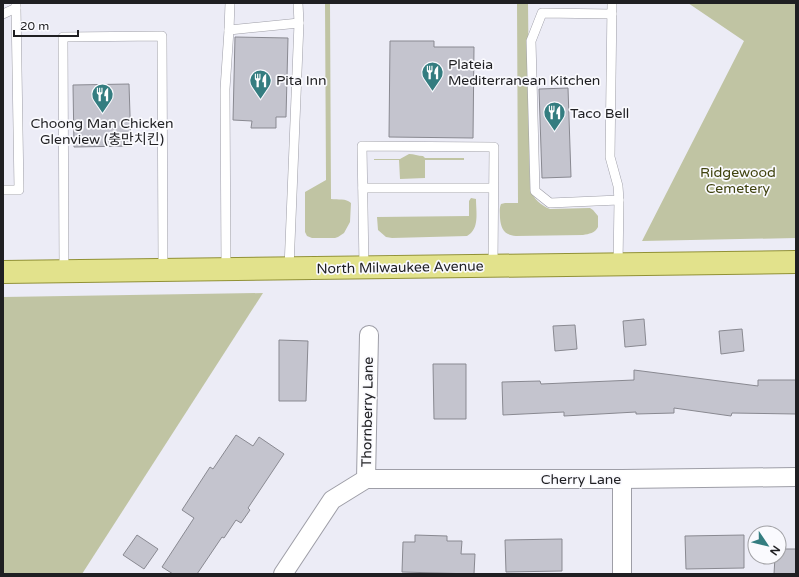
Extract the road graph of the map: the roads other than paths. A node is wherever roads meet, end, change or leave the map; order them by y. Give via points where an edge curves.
1 (230, 3) edge
2 (298, 3) edge
3 (612, 3) edge
4 (16, 5) edge
5 (3, 14) edge
6 (612, 14) junction
7 (299, 23) junction
8 (229, 30) junction
9 (363, 188) junction
10 (493, 188) junction
11 (3, 190) edge
12 (619, 200) junction
13 (796, 262) edge
14 (618, 265) junction
15 (493, 266) junction
16 (289, 268) junction
17 (364, 268) junction
18 (226, 269) junction
19 (163, 270) junction
20 (3, 272) edge
21 (64, 272) junction
22 (369, 335) dead end
23 (796, 477) edge
24 (366, 479) junction
25 (622, 479) junction
26 (283, 574) edge
27 (622, 574) edge

1 - 8 lane
2 - 7 lane
3 - 6 lane
4 - 5 lane
4 - 11 lane via 19,190
6 - 12 lane via 610,157
6 - 12 lane via 542,13 531,42 535,191 550,203
7 - 8 lane
7 - 16 lane
8 - 18 lane via 225,89
9 - 10 lane
9 - 10 lane via 362,146 494,147
9 - 17 lane
10 - 15 lane
12 - 14 lane
13 - 14 main road, North Milwaukee Avenue
14 - 15 main road, North Milwaukee Avenue
15 - 17 main road, North Milwaukee Avenue
16 - 17 main road, North Milwaukee Avenue
16 - 18 main road, North Milwaukee Avenue
18 - 19 main road, North Milwaukee Avenue
19 - 21 main road, North Milwaukee Avenue
19 - 21 lane via 162,36 63,37
20 - 21 main road, North Milwaukee Avenue
22 - 24 street, Thornberry Lane
23 - 25 street, Cherry Lane
24 - 25 street, Cherry Lane
24 - 26 street, Thornberry Lane via 332,500
25 - 27 street

